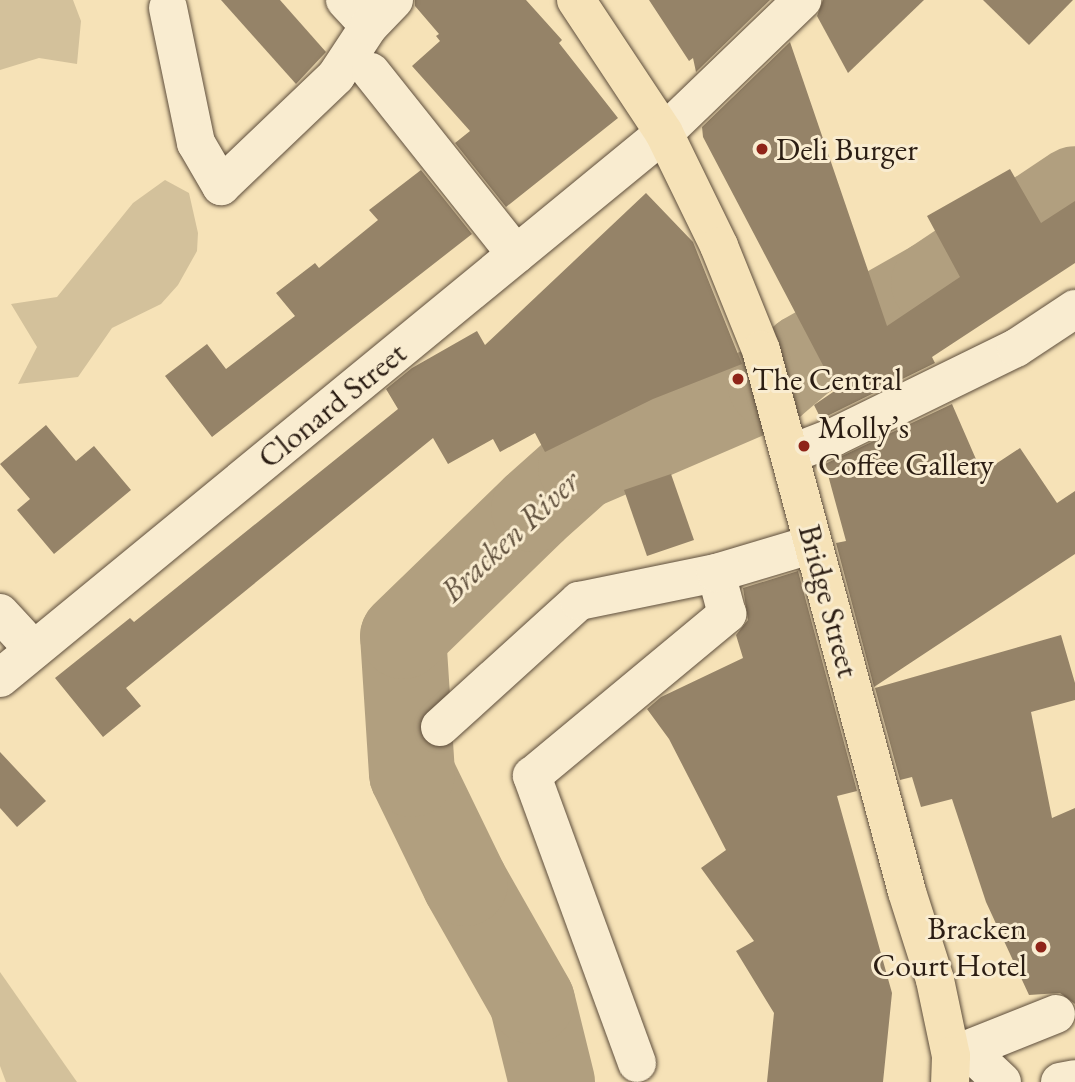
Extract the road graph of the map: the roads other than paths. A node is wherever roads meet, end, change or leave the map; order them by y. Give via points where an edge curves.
1 (576, 0) edge
2 (802, 0) edge
3 (168, 8) dead end
4 (369, 9) edge
5 (371, 72) dead end
6 (664, 133) junction
7 (516, 254) junction
8 (1075, 309) edge
9 (790, 454) junction
10 (814, 544) junction
11 (716, 573) junction
12 (0, 613) edge
13 (34, 650) junction
14 (0, 678) edge
15 (440, 727) dead end
16 (1056, 1014) dead end
17 (637, 1063) dead end
18 (959, 1067) edge
19 (1075, 1079) edge
20 (1002, 1082) edge
21 (1060, 1082) edge

1 - 6 main road, Bridge Street
2 - 6 street, Clonard Street
3 - 4 street via 196,143 221,186 336,76
5 - 7 street
6 - 7 street, Clonard Street
6 - 9 main road, Bridge Street via 719,246 761,350
7 - 13 street, Clonard Street
8 - 9 street via 1016,348
9 - 10 main road, Bridge Street
10 - 11 street
10 - 18 main road, Bridge Street
11 - 15 street via 579,601
11 - 17 street via 727,614 532,776
12 - 13 street
13 - 14 street, Clonard Street
16 - 18 street
18 - 20 street
19 - 21 street

